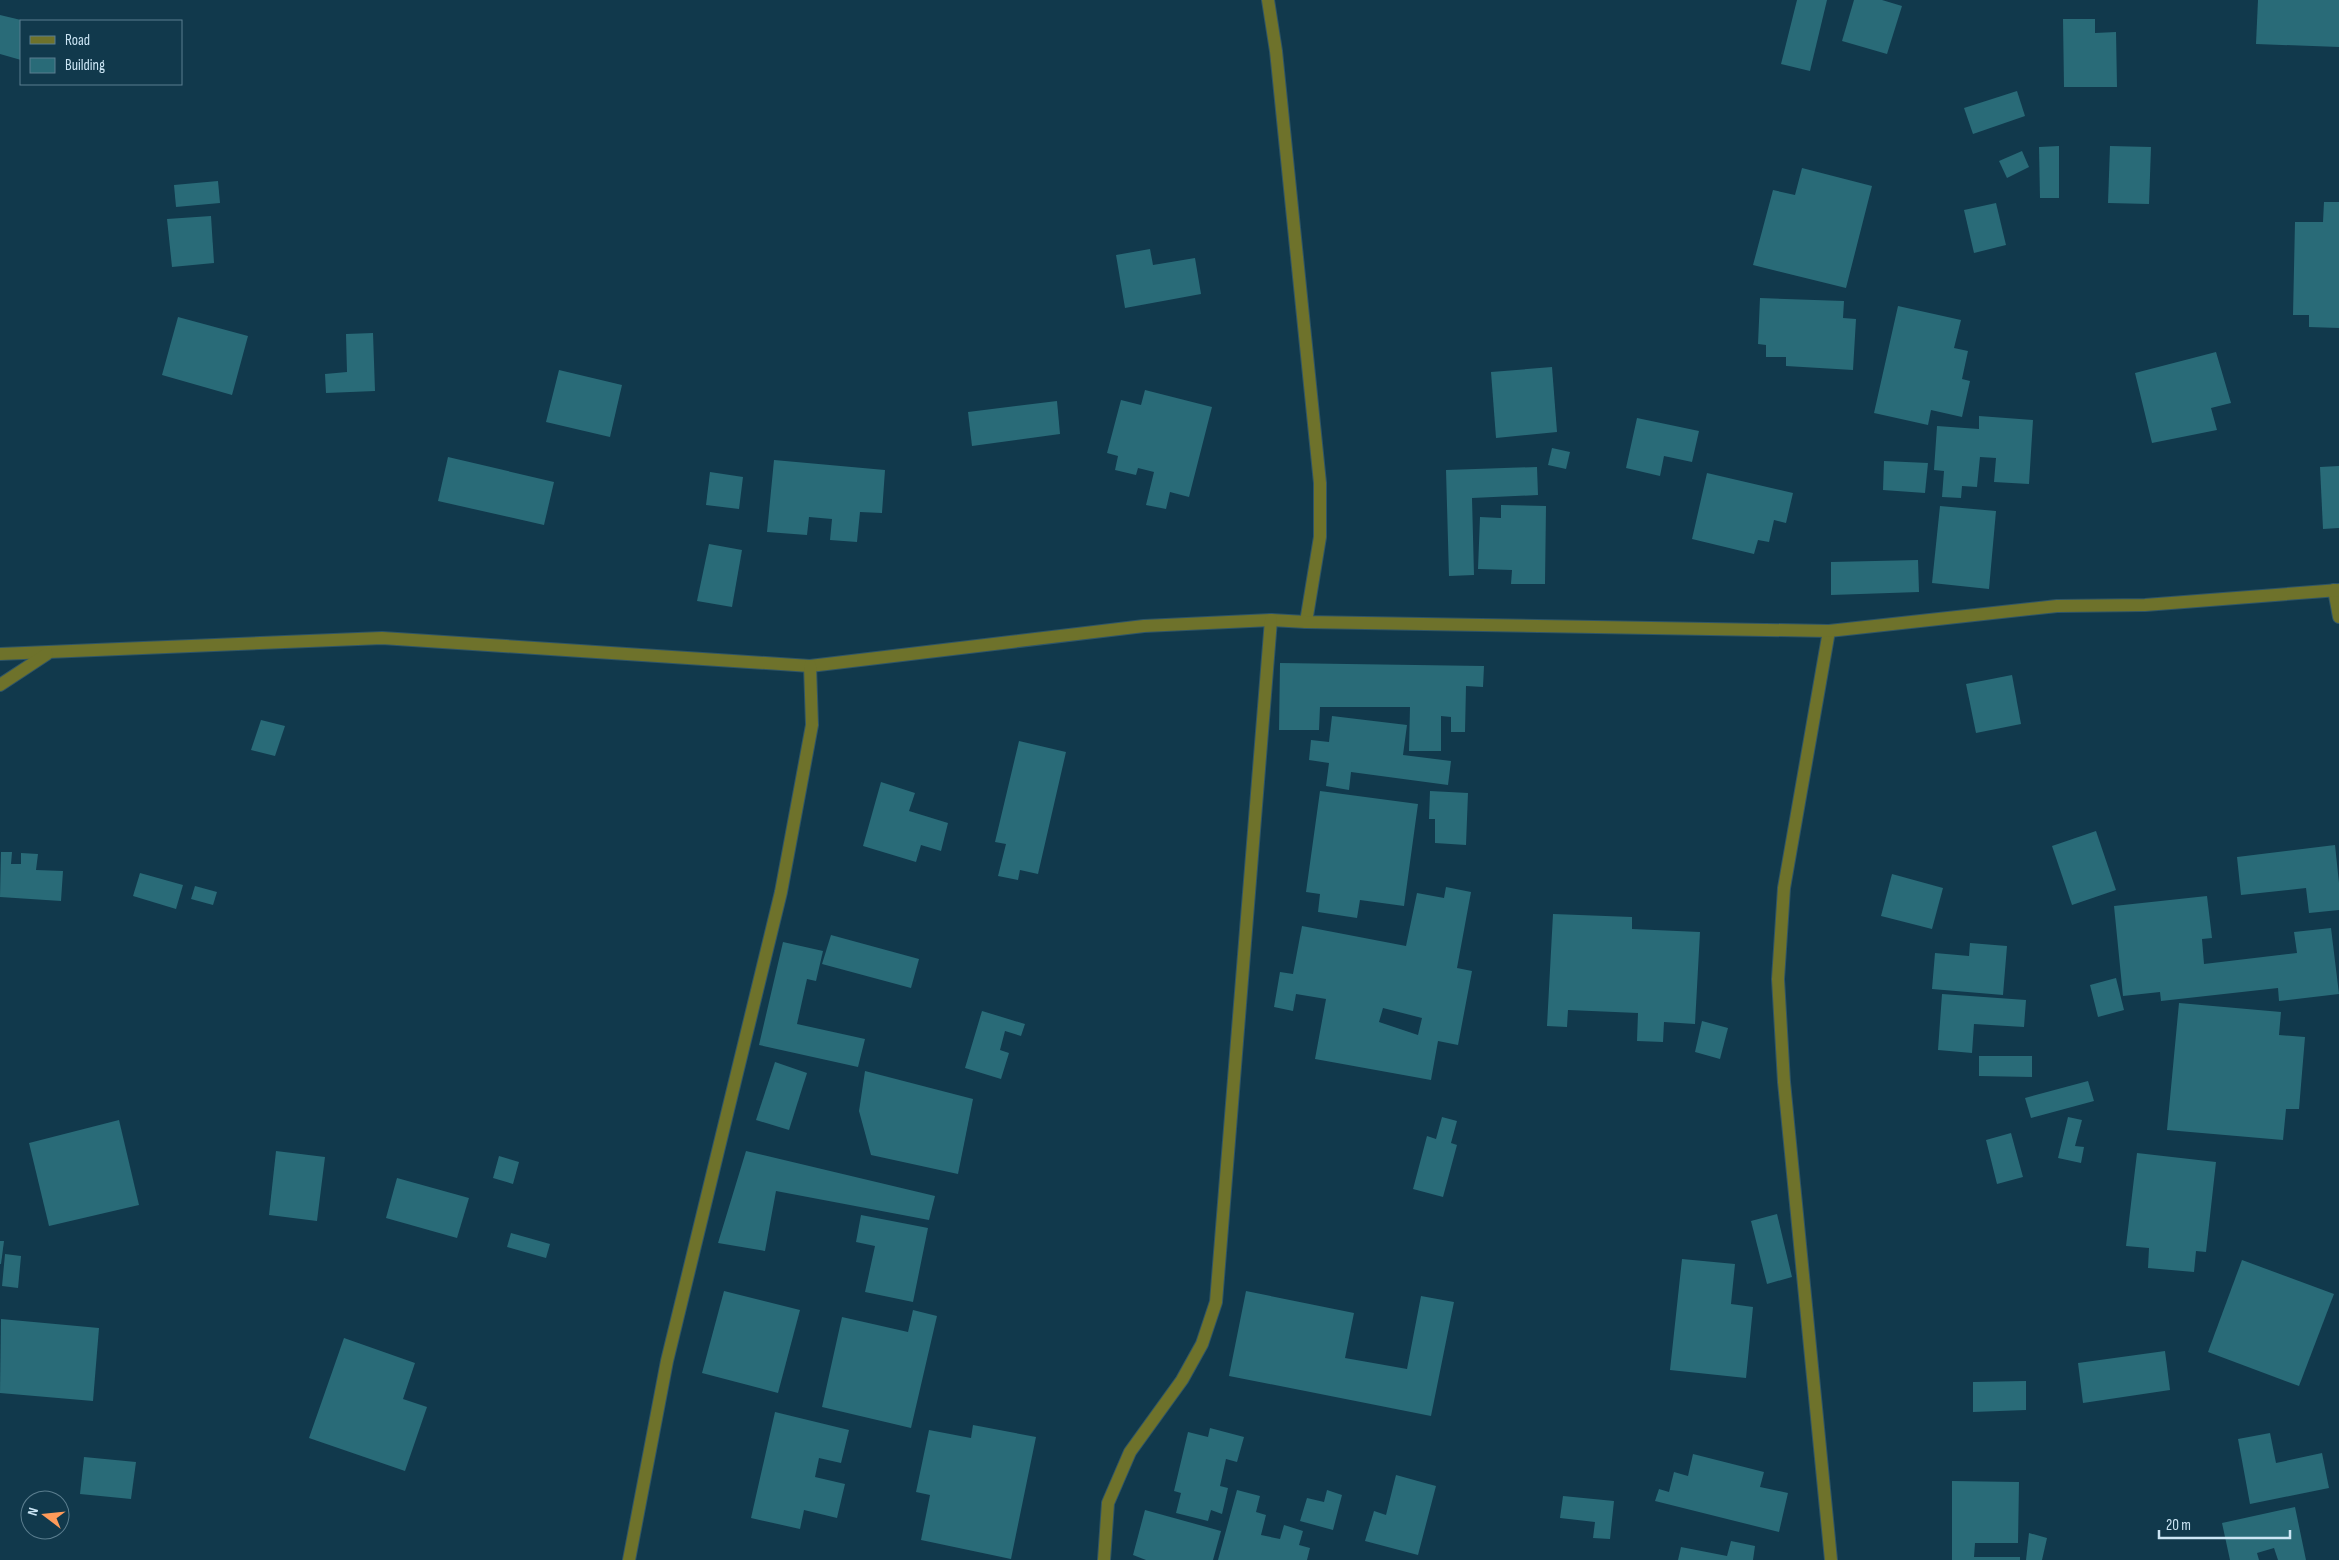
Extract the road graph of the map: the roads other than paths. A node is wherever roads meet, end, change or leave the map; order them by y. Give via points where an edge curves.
1 (1268, 0) edge
2 (2336, 590) edge
3 (2339, 617) edge
4 (1271, 620) junction
5 (1306, 622) junction
6 (1829, 631) junction
7 (0, 654) edge
8 (47, 654) junction
9 (810, 666) junction
10 (0, 685) edge
11 (629, 1560) edge
12 (1104, 1560) edge
13 (1831, 1560) edge

1 - 5 street via 1320,483 1320,537
2 - 3 street
2 - 6 street via 2145,605 2057,606
4 - 5 street
4 - 9 street via 1144,626
4 - 12 street via 1216,1302 1202,1344 1182,1380 1130,1452 1108,1503
5 - 6 street
6 - 13 street via 1784,888 1778,979 1785,1092
7 - 8 street
8 - 9 street via 382,638
8 - 10 street
9 - 11 street via 812,725 780,892 667,1360

